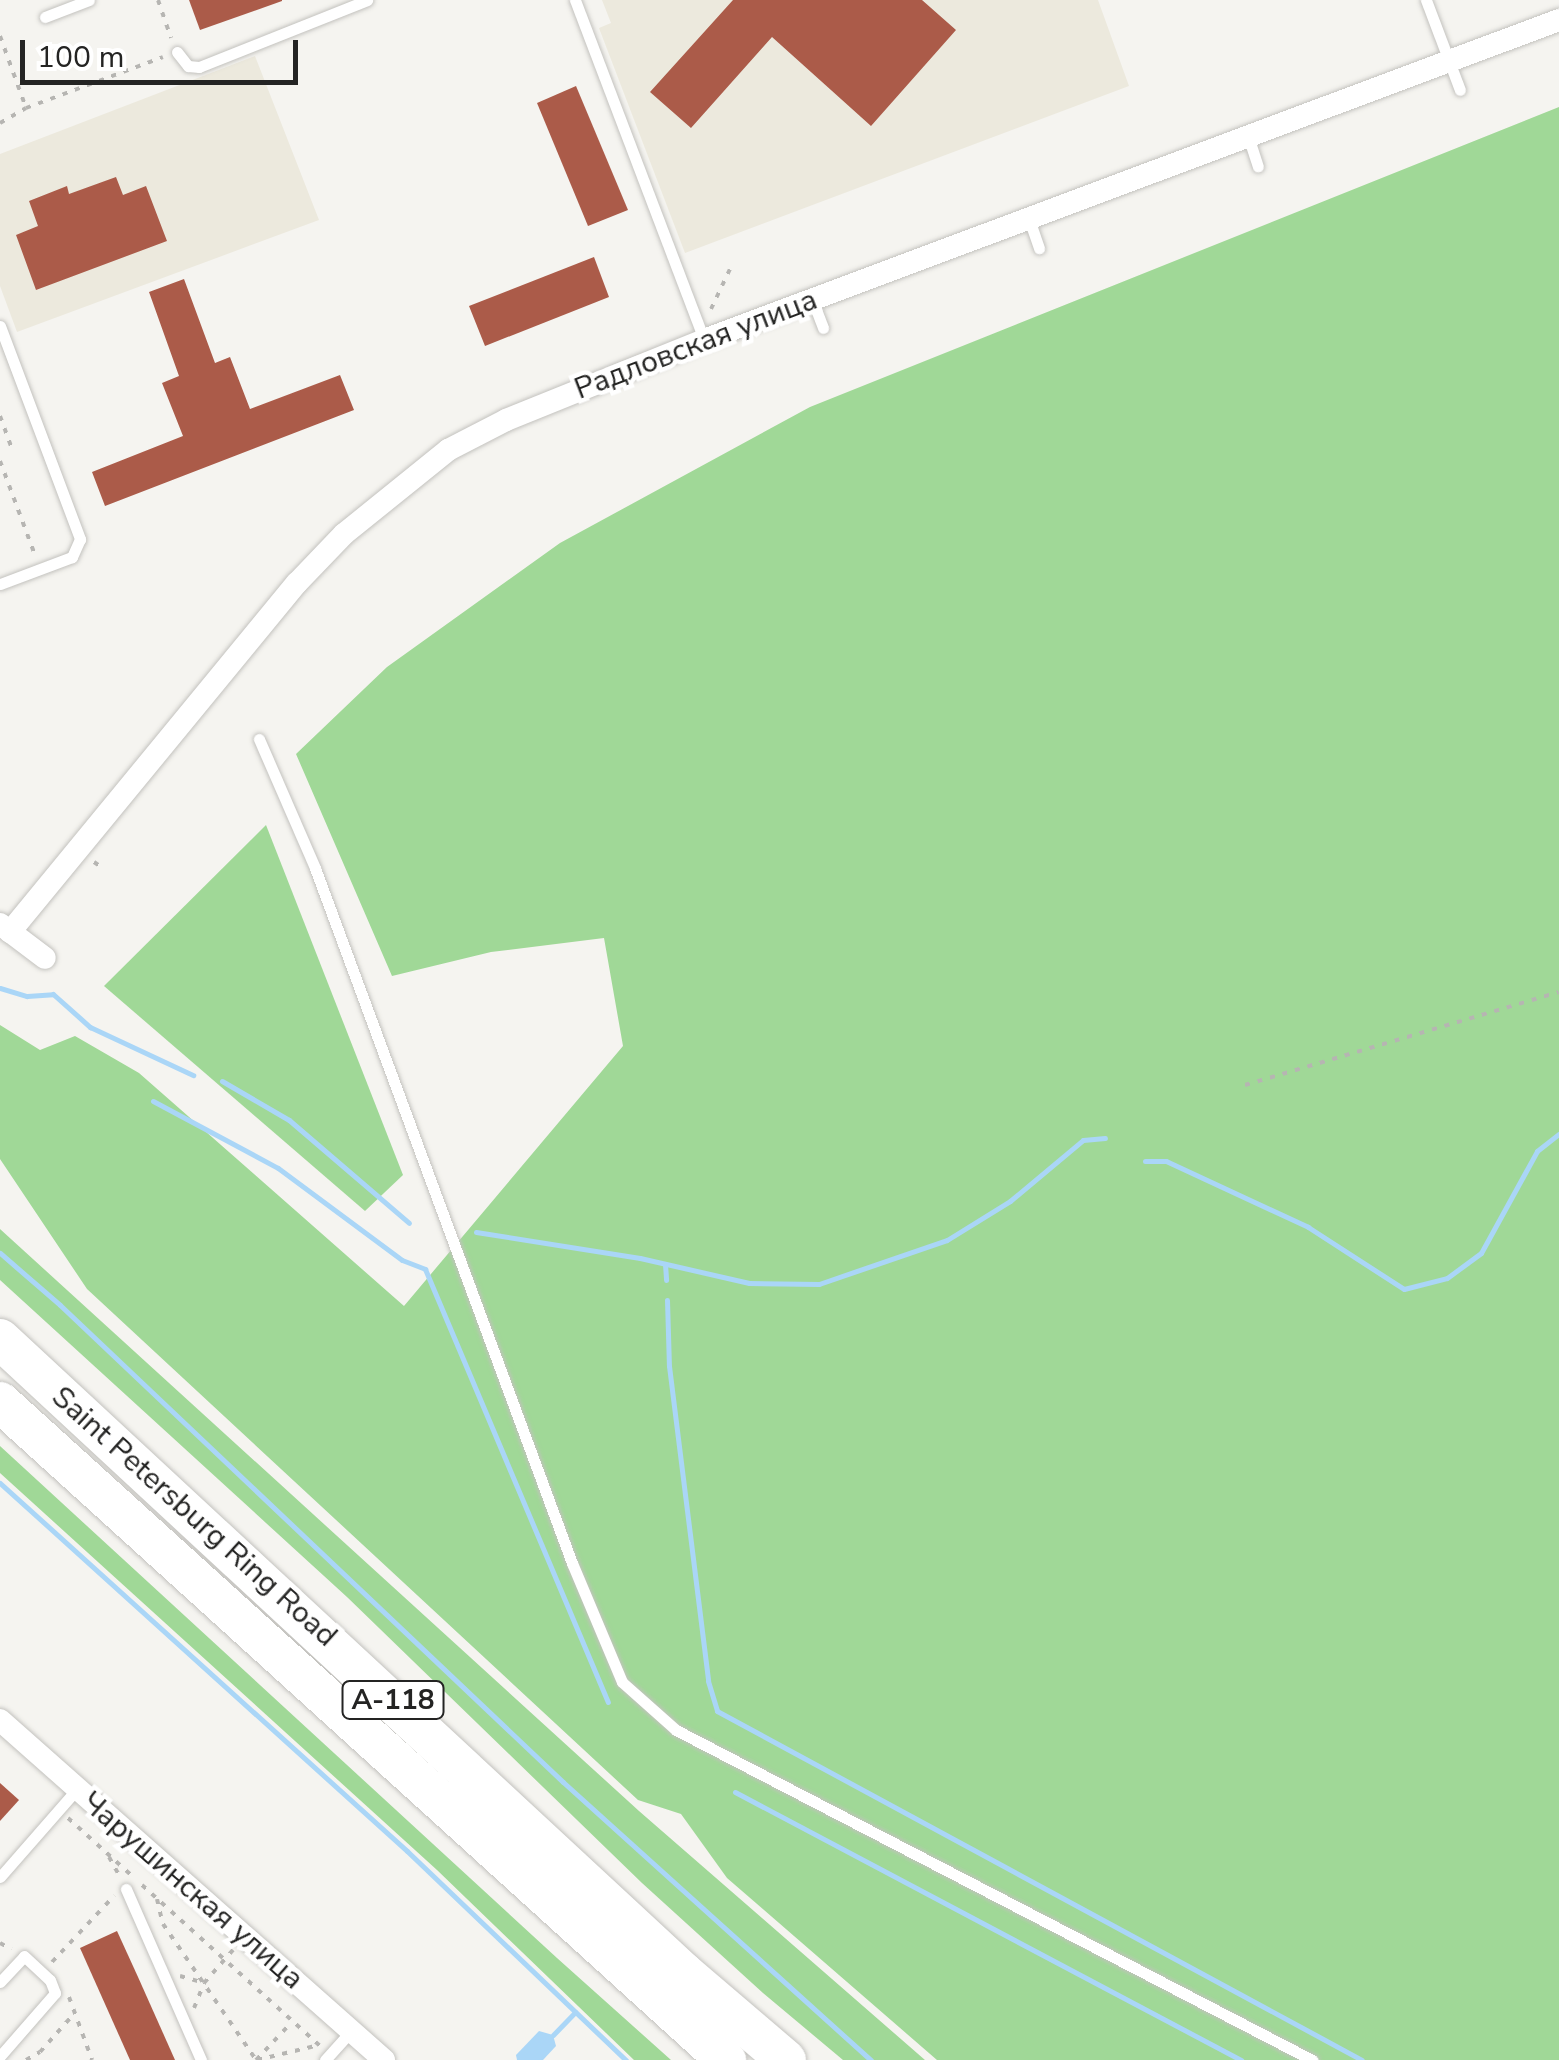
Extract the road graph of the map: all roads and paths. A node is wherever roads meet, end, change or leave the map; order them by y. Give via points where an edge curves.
1 (89, 0) edge
2 (158, 0) edge
3 (367, 0) edge
4 (574, 0) edge
5 (1426, 0) edge
6 (45, 17) dead end
7 (1559, 20) edge
8 (0, 38) edge
9 (177, 52) junction
10 (1449, 61) junction
11 (11, 66) junction
12 (0, 70) edge
13 (1460, 90) dead end
14 (26, 108) junction
15 (0, 123) edge
16 (1248, 136) junction
17 (1258, 166) dead end
18 (1028, 218) junction
19 (1039, 248) dead end
20 (730, 269) dead end
21 (812, 300) junction
22 (712, 309) dead end
23 (0, 326) edge
24 (823, 328) dead end
25 (704, 340) junction
26 (0, 416) edge
27 (13, 451) dead end
28 (0, 461) edge
29 (40, 569) junction
30 (0, 584) edge
31 (259, 739) dead end
32 (5, 928) edge
33 (45, 958) dead end
34 (1559, 992) edge
35 (1245, 1085) dead end
36 (0, 1340) edge
37 (0, 1402) edge
38 (0, 1720) edge
39 (77, 1790) junction
40 (59, 1810) junction
41 (106, 1852) junction
42 (0, 1877) edge
43 (126, 1889) junction
44 (157, 1899) junction
45 (53, 1961) junction
46 (223, 1962) junction
47 (162, 1971) junction
48 (42, 1973) junction
49 (61, 1978) dead end
50 (0, 1982) edge
51 (204, 1983) junction
52 (68, 1994) dead end
53 (72, 2016) junction
54 (292, 2022) junction
55 (186, 2026) junction
56 (351, 2031) junction
57 (319, 2045) junction
58 (40, 2052) junction
59 (0, 2056) edge
60 (327, 2057) edge
61 (26, 2060) edge
62 (44, 2060) edge
63 (92, 2060) edge
64 (201, 2060) edge
65 (257, 2060) edge
66 (384, 2060) edge
67 (726, 2060) edge
68 (786, 2060) edge
69 (1312, 2060) edge

1 - 6 lane
2 - 9 path
3 - 9 lane via 199,68
4 - 25 lane
5 - 10 lane
7 - 10 street, Радловская улица
8 - 11 path
9 - 14 path
10 - 13 lane
10 - 16 street, Радловская улица
11 - 12 path
11 - 14 path
14 - 15 path
16 - 17 lane
16 - 18 street, Радловская улица
18 - 19 lane
18 - 21 street, Радловская улица
20 - 22 path
21 - 24 lane
21 - 25 street, Радловская улица
23 - 29 lane via 80,539 72,557
25 - 32 street, Радловская улица via 506,420 448,450 396,489 297,582
26 - 27 path
28 - 29 path
29 - 30 lane
31 - 69 lane via 622,1682 676,1730
32 - 33 street
34 - 35 path
36 - 68 highway, Saint Petersburg Ring Road / А-118
37 - 67 highway, Saint Petersburg Ring Road / А-118
38 - 39 street, Чарушинская улица
39 - 40 lane
39 - 56 street, Чарушинская улица
40 - 41 path
40 - 42 lane
41 - 43 path
41 - 44 path
43 - 45 path via 109,1898
43 - 47 lane
44 - 46 path
44 - 51 path via 162,1924
45 - 48 path
45 - 49 path
46 - 51 path
46 - 54 path
47 - 51 path
47 - 55 lane
48 - 50 lane via 24,1956
48 - 59 lane via 55,1992
51 - 55 path
51 - 65 path
52 - 53 path
53 - 58 path
53 - 63 path
54 - 57 path
54 - 65 path
55 - 64 lane
56 - 60 lane
56 - 66 street, Чарушинская улица
57 - 60 path
57 - 65 path
58 - 61 path
58 - 62 path

